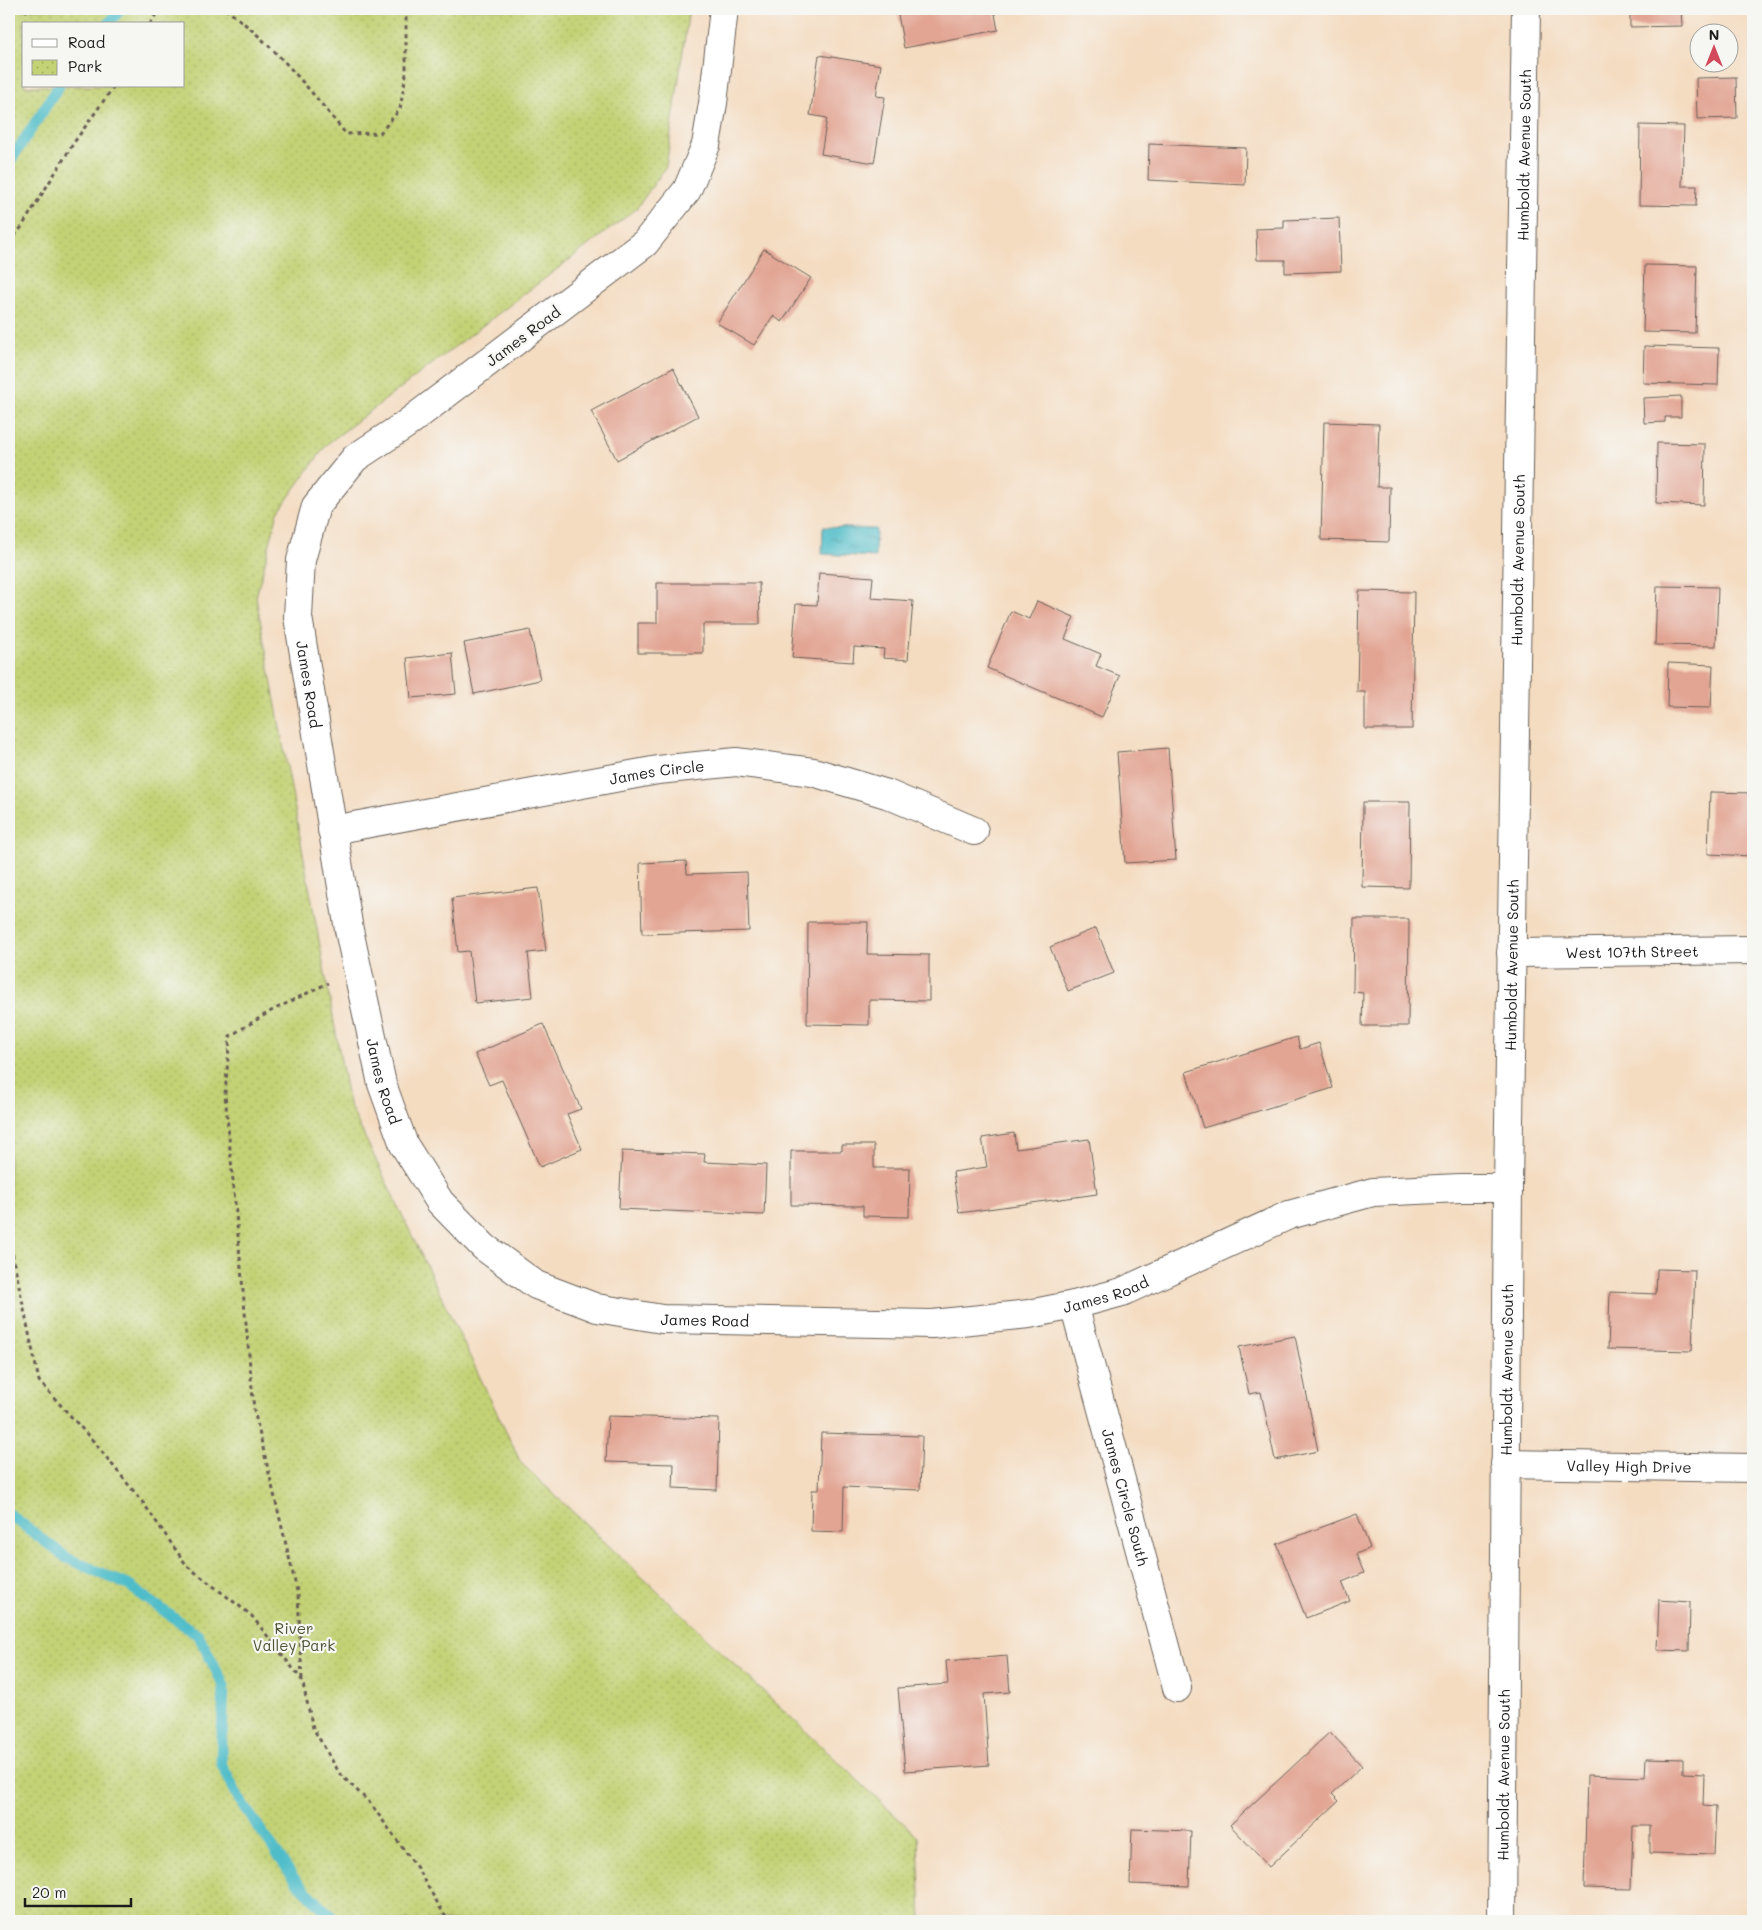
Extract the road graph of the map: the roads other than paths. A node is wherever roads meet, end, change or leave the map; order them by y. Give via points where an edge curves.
1 (724, 9) edge
2 (1526, 9) edge
3 (332, 830) junction
4 (974, 831) dead end
5 (1753, 950) edge
6 (1511, 953) junction
7 (1508, 1188) junction
8 (1074, 1305) junction
9 (1505, 1464) junction
10 (1753, 1468) edge
11 (1177, 1688) dead end
12 (1502, 1921) edge

1 - 3 street, James Road via 706,145 687,190 645,243 405,425 355,458 316,506 300,560 298,617
2 - 6 street, Humboldt Avenue South
3 - 4 street, James Circle via 658,770 736,762 813,772 887,794
3 - 8 street, James Road via 382,1084 404,1145 440,1202 484,1247 536,1285 597,1308 662,1319 932,1324 1029,1314
5 - 6 street, West 107th Street
6 - 7 street, Humboldt Avenue South
7 - 8 street, James Road via 1373,1192 1290,1215 1122,1292
7 - 9 street, Humboldt Avenue South
8 - 11 street, James Circle South
9 - 10 street, Valley High Drive
9 - 12 street, Humboldt Avenue South

